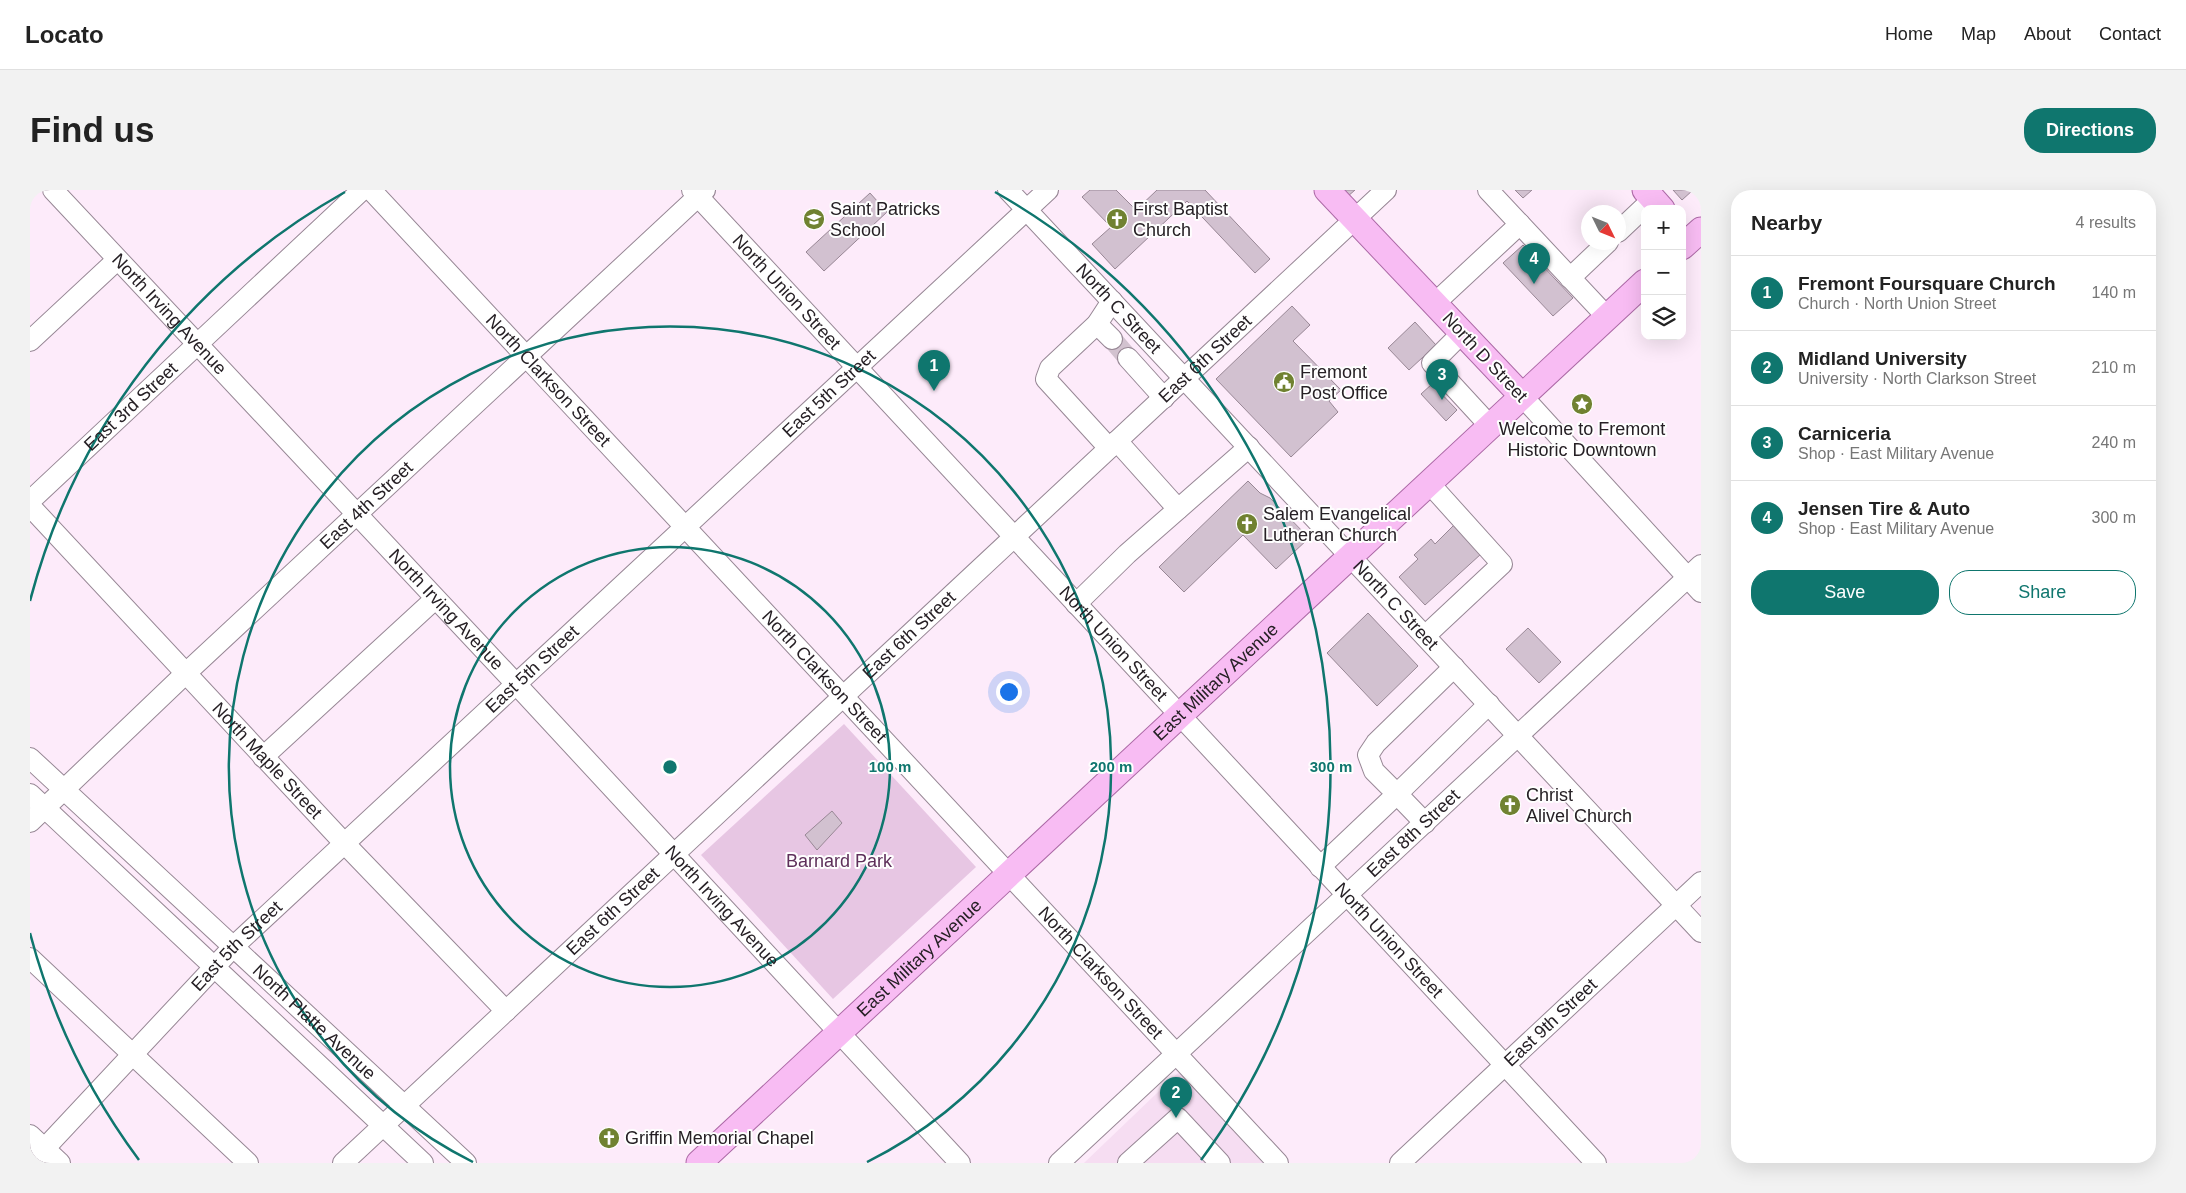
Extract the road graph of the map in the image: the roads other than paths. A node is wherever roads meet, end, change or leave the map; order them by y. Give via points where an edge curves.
1 (53, 190) edge
2 (362, 190) edge
3 (371, 190) edge
4 (1008, 190) edge
5 (1048, 190) edge
6 (1328, 190) edge
7 (1386, 190) edge
8 (1488, 190) edge
9 (698, 192) edge
10 (1654, 199) edge
11 (1026, 210) junction
12 (1355, 219) junction
13 (1520, 224) junction
14 (1626, 225) edge
15 (1600, 250) edge
16 (117, 260) junction
17 (1570, 278) junction
18 (1641, 286) edge
19 (1112, 301) junction
20 (1434, 304) junction
21 (1607, 317) junction
22 (1097, 324) junction
23 (1462, 333) junction
24 (1112, 339) tunnel mouth
25 (30, 341) edge
26 (196, 345) junction
27 (526, 355) junction
28 (1128, 358) tunnel mouth
29 (856, 366) junction
30 (1185, 379) junction
31 (1522, 396) junction
32 (1164, 398) junction
33 (1490, 426) junction
34 (1113, 445) junction
35 (1249, 447) junction
36 (1429, 483) junction
37 (30, 501) edge
38 (30, 506) edge
39 (1178, 509) junction
40 (356, 515) junction
41 (685, 525) junction
42 (1014, 537) junction
43 (1351, 556) junction
44 (1697, 578) edge
45 (435, 599) junction
46 (1076, 604) junction
47 (1426, 636) junction
48 (1454, 667) junction
49 (185, 674) junction
50 (517, 685) junction
51 (845, 697) junction
52 (1489, 704) junction
53 (1181, 714) junction
54 (1518, 736) junction
55 (263, 757) junction
56 (30, 758) edge
57 (63, 788) junction
58 (1396, 794) junction
59 (37, 801) edge
60 (30, 822) edge
61 (1425, 823) junction
62 (345, 844) junction
63 (673, 855) junction
64 (1320, 867) junction
65 (1010, 874) junction
66 (1701, 882) edge
67 (1346, 896) junction
68 (1676, 906) junction
69 (1701, 932) edge
70 (234, 946) junction
71 (30, 958) edge
72 (213, 967) junction
73 (506, 1011) junction
74 (840, 1033) junction
75 (132, 1053) junction
76 (1176, 1054) junction
77 (1505, 1066) junction
78 (404, 1106) junction
79 (383, 1126) junction
80 (35, 1149) edge
81 (60, 1163) edge
82 (248, 1163) edge
83 (343, 1163) edge
84 (423, 1163) edge
85 (466, 1163) edge
86 (700, 1163) edge
87 (960, 1163) edge
88 (1059, 1163) edge
89 (1128, 1163) edge
90 (1220, 1163) edge
91 (1278, 1163) edge
92 (1400, 1163) edge
93 (1596, 1163) edge

1 - 16 street, North Irving Avenue
2 - 26 street, East 3rd Street
3 - 27 street, North Clarkson Street
4 - 11 street, North C Street
5 - 11 street, East 5th Street
6 - 12 main road, North D Street
7 - 12 street, East 6th Street
8 - 13 street
9 - 27 street, East 4th Street
9 - 29 street, North Union Street
10 - 14 street
11 - 19 street, North C Street
11 - 29 street, East 5th Street
12 - 20 main road, North D Street
12 - 30 street, East 6th Street
13 - 17 street
13 - 20 street
15 - 17 street
16 - 25 street
16 - 26 street, North Irving Avenue
17 - 21 street
18 - 21 main road, East Military Avenue
19 - 22 street
19 - 30 street, North C Street
20 - 23 main road, North D Street
21 - 31 main road, East Military Avenue
22 - 24 street
22 - 34 street via 1056,360 1046,379
23 - 31 main road, North D Street
23 - 33 street via 1432,363
26 - 37 street, East 3rd Street
26 - 40 street, North Irving Avenue
27 - 40 street, East 4th Street
27 - 41 street, North Clarkson Street
28 - 32 street
29 - 41 street, East 5th Street
29 - 42 street, North Union Street
30 - 32 street, East 6th Street
30 - 35 street, North C Street
31 - 33 main road, East Military Avenue
31 - 44 street, North D Street
32 - 34 street, East 6th Street
33 - 36 main road, East Military Avenue
34 - 39 street
34 - 42 street, East 6th Street
35 - 39 street
35 - 43 street, North C Street
36 - 43 main road, East Military Avenue
36 - 47 street via 1502,564
38 - 49 street, North Maple Street
39 - 46 street
40 - 45 street, North Irving Avenue
40 - 49 street, East 4th Street
41 - 50 street, East 5th Street
41 - 51 street, North Clarkson Street
42 - 46 street, North Union Street
42 - 51 street, East 6th Street
43 - 47 street, North C Street
43 - 53 main road, East Military Avenue
44 - 54 street, East 8th Street
45 - 50 street, North Irving Avenue
45 - 55 street
46 - 53 street, North Union Street
47 - 48 street, North C Street
48 - 52 street, North C Street
48 - 58 street via 1376,743 1368,755 1374,771
49 - 55 street, North Maple Street
49 - 57 street, East 4th Street
50 - 62 street, East 5th Street
50 - 63 street, North Irving Avenue
51 - 63 street, East 6th Street
51 - 65 street, North Clarkson Street
52 - 54 street, North C Street
52 - 58 street
53 - 64 street, North Union Street
53 - 65 main road, East Military Avenue
54 - 61 street, East 8th Street
54 - 68 street, North C Street
55 - 62 street, North Maple Street
56 - 57 street, North Platte Avenue
57 - 59 street, East 4th Street
57 - 70 street, North Platte Avenue
58 - 61 street
58 - 64 street
59 - 60 street, East 4th Street
59 - 72 street, North Platte Avenue
61 - 67 street, East 8th Street
62 - 70 street, East 5th Street
62 - 73 street, North Maple Street
63 - 73 street, East 6th Street
63 - 74 street, North Irving Avenue
64 - 67 street, North Union Street
65 - 74 main road, East Military Avenue
65 - 76 street, North Clarkson Street
66 - 68 street, East 9th Street
67 - 76 street, East 8th Street
67 - 77 street, North Union Street
68 - 69 street, North C Street
68 - 77 street, East 9th Street
70 - 72 street, East 5th Street
70 - 78 street, North Platte Avenue
71 - 75 street
72 - 75 street, East 5th Street
72 - 79 street, North Platte Avenue
73 - 78 street, East 6th Street
74 - 86 main road, East Military Avenue
74 - 87 street, North Irving Avenue
75 - 80 street, East 5th Street
75 - 82 street
76 - 88 street, East 8th Street
76 - 91 street, North Clarkson Street
77 - 92 street, East 9th Street
77 - 93 street, North Union Street
78 - 79 street, East 6th Street
78 - 85 street, North Platte Avenue
79 - 83 street, East 6th Street
79 - 84 street, North Platte Avenue
80 - 81 street
89 - 90 street via 1178,1118

